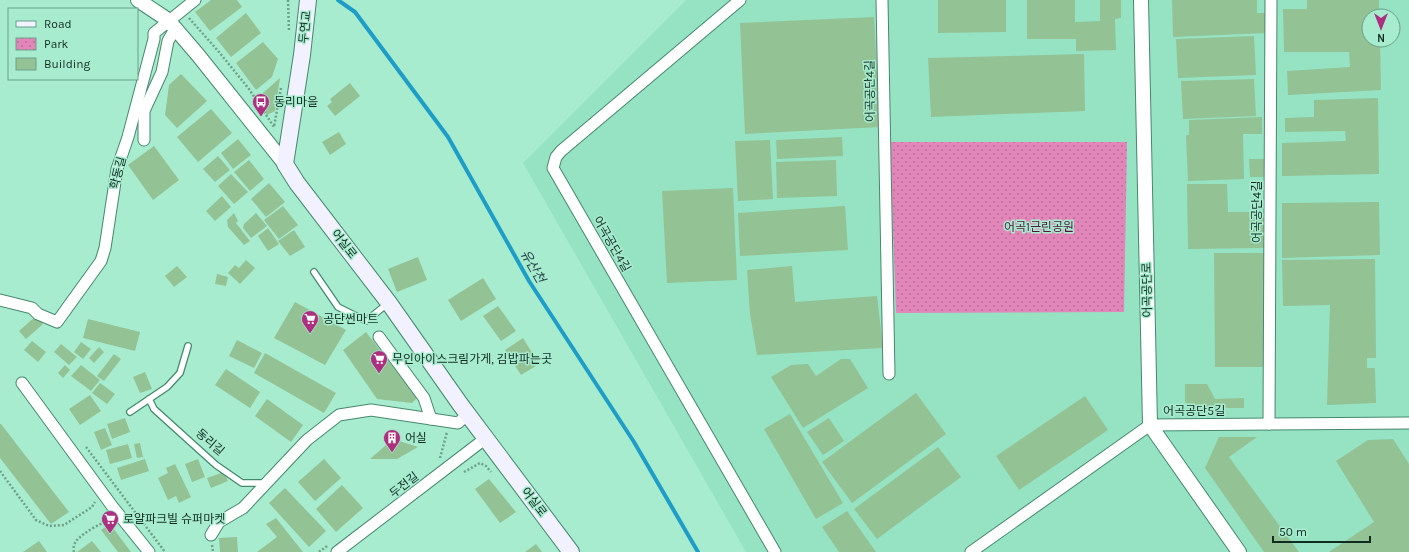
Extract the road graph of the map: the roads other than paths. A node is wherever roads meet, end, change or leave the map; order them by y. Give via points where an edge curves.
1 (138, 0) edge
2 (194, 0) edge
3 (308, 0) edge
4 (740, 0) edge
5 (882, 0) edge
6 (1141, 0) edge
7 (1271, 0) edge
8 (172, 25) junction
9 (144, 140) dead end
10 (285, 164) junction
11 (314, 272) dead end
12 (0, 300) edge
13 (389, 303) junction
14 (379, 337) dead end
15 (188, 346) dead end
16 (889, 374) dead end
17 (22, 383) dead end
18 (149, 399) junction
19 (130, 412) dead end
20 (468, 414) junction
21 (432, 419) junction
22 (1409, 423) edge
23 (1150, 424) junction
24 (1269, 424) junction
25 (486, 438) junction
26 (266, 483) junction
27 (211, 535) dead end
28 (149, 552) edge
29 (337, 552) edge
30 (571, 552) edge
31 (775, 552) edge
32 (971, 552) edge
33 (1239, 552) edge

1 - 8 street
2 - 8 street, 학동길
3 - 10 main road, 두연교
4 - 31 street, 어곡공단4길 via 561,151 553,168
5 - 16 street, 어곡공단4길
6 - 23 street, 어곡공단로
7 - 24 street, 어곡공단4길
8 - 9 street via 162,72 144,111
8 - 10 street
8 - 12 street, 학동길 via 154,32 130,129 117,169 101,261 57,322 38,314 32,308
10 - 13 main road, 어실로 via 296,183
11 - 13 lane via 338,307 366,321
13 - 20 main road, 어실로
14 - 21 street via 424,398
15 - 18 lane via 180,373 167,387
17 - 28 street
18 - 19 lane
18 - 26 lane, 동리길 via 154,409 216,465 242,483
20 - 21 street via 458,424
20 - 25 main road, 어실로
21 - 26 street via 371,410 339,415 307,440
22 - 24 street, 어곡공단5길
23 - 24 street, 어곡공단5길
23 - 32 street, 어곡공단5길
23 - 33 street
25 - 29 street, 두전길
25 - 30 main road, 어실로
26 - 27 street via 243,508 219,522

